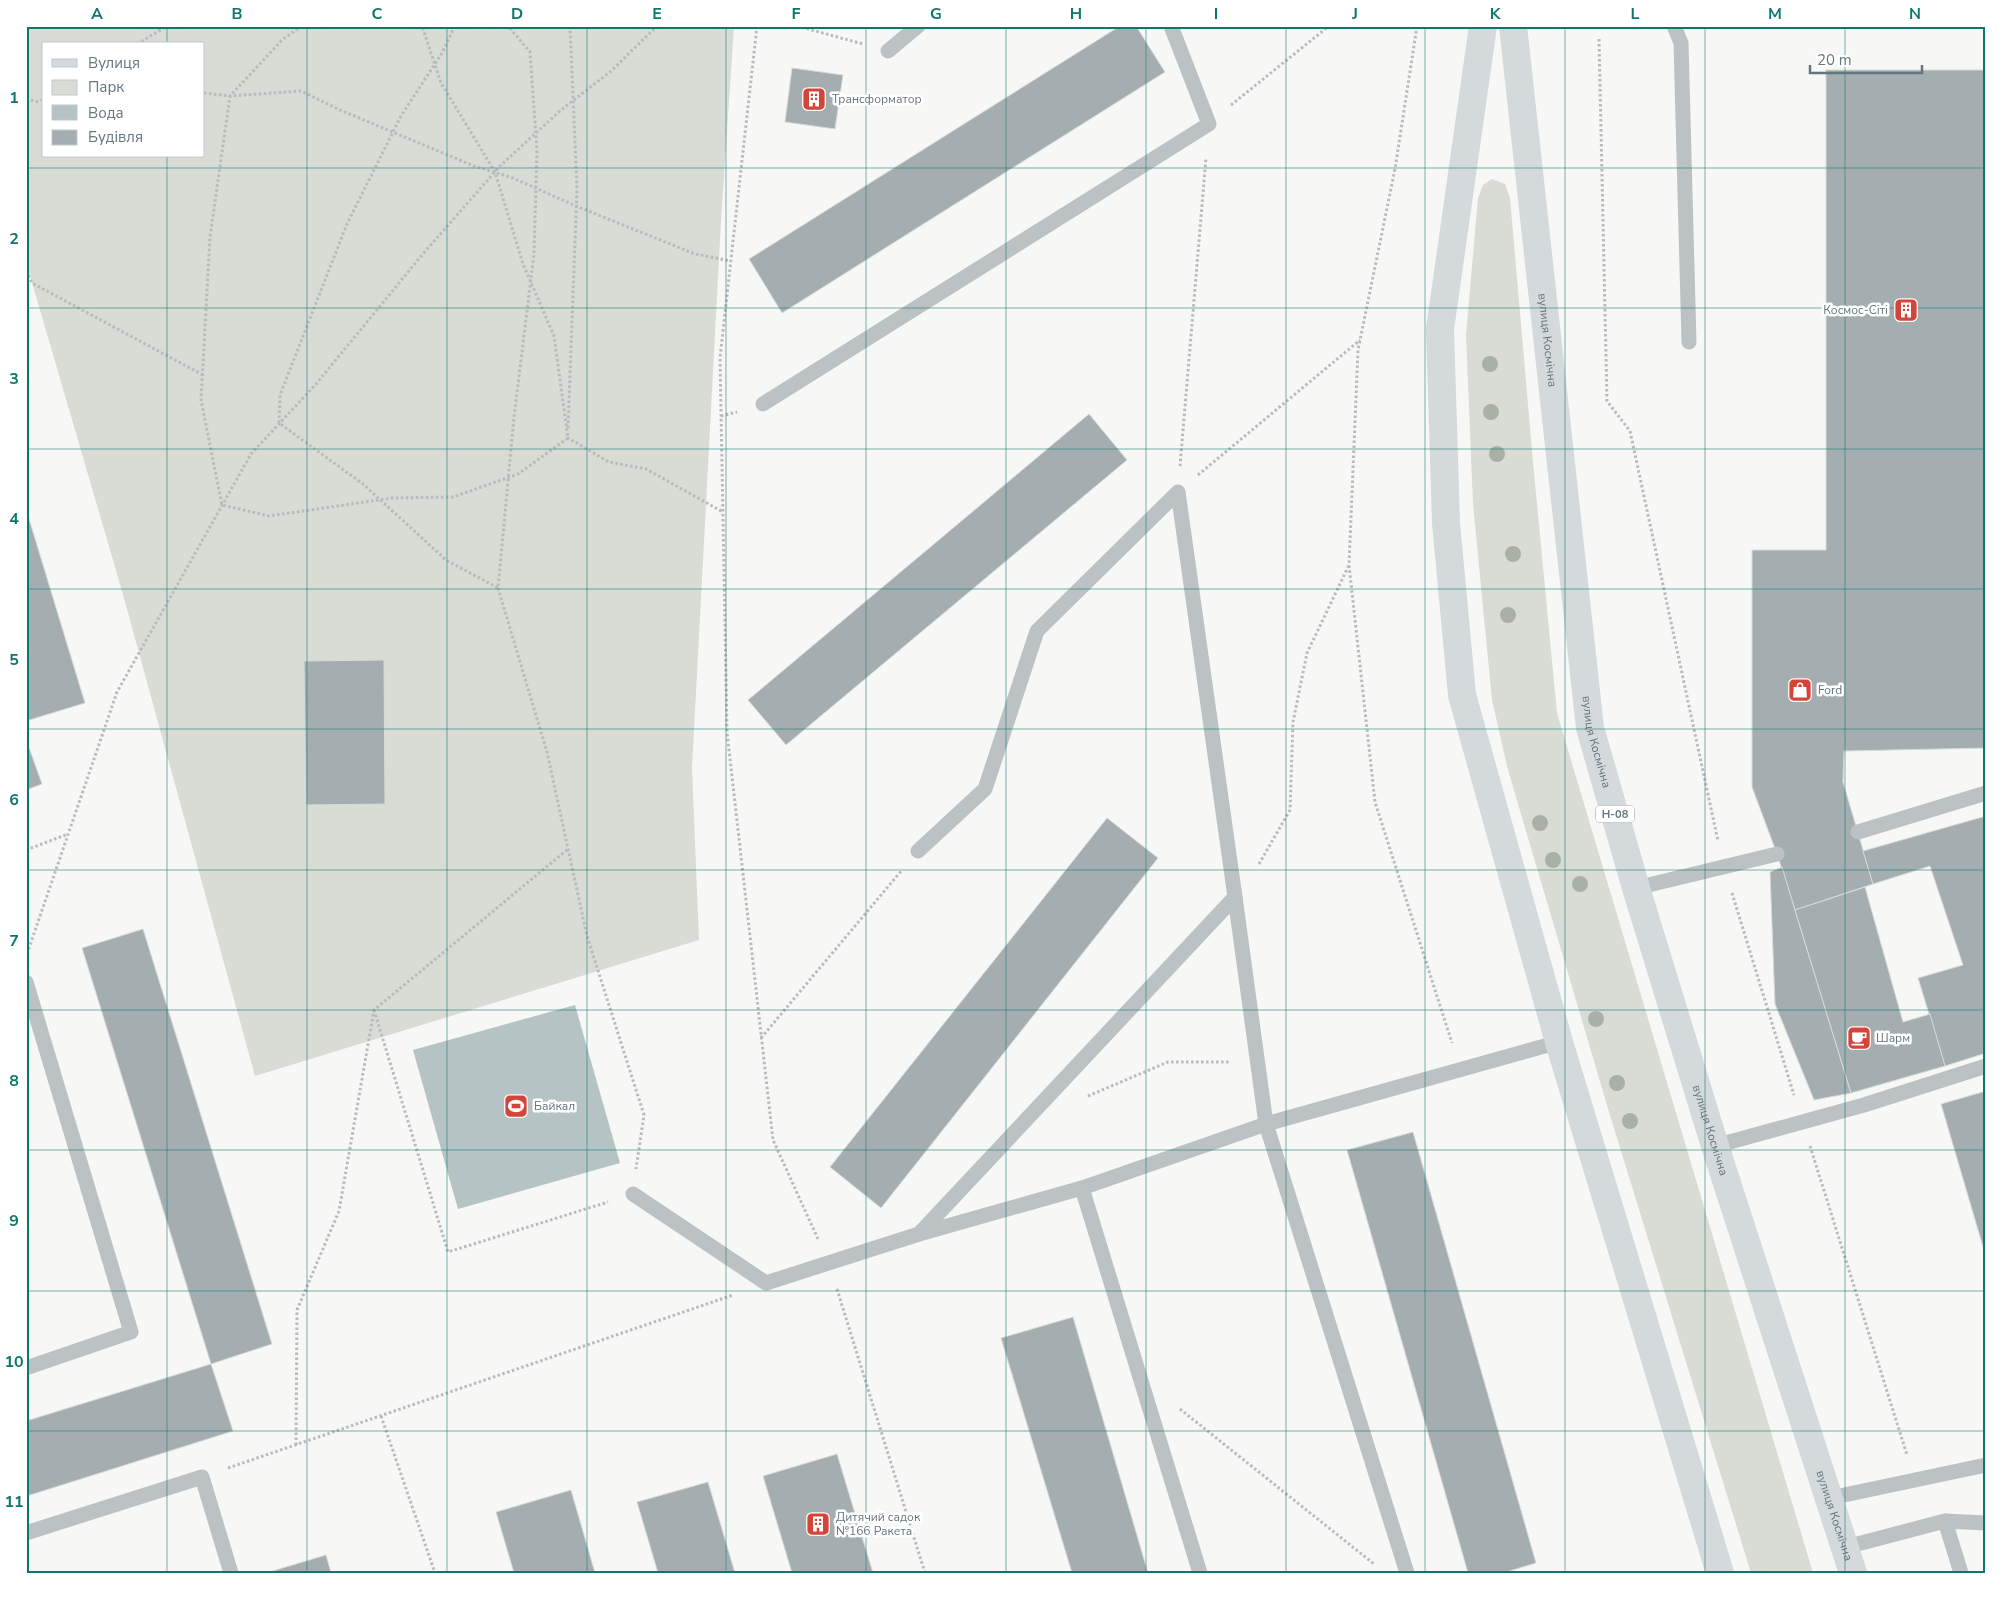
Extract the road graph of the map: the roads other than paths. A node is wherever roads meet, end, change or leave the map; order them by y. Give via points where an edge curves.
1 (918, 26) edge
2 (1171, 26) edge
3 (1483, 26) edge
4 (1513, 26) edge
5 (1674, 26) edge
6 (888, 51) road end
7 (1689, 342) dead end
8 (763, 404) dead end
9 (1986, 793) edge
10 (1858, 832) dead end
11 (918, 851) road end
12 (1777, 854) dead end
13 (1636, 888) junction
14 (1236, 900) junction
15 (26, 982) edge
16 (1559, 1042) junction
17 (1986, 1066) edge
18 (1266, 1124) junction
19 (1715, 1146) junction
20 (1082, 1188) junction
21 (632, 1194) road end
22 (919, 1234) junction
23 (26, 1368) edge
24 (1986, 1465) edge
25 (1830, 1498) junction
26 (1945, 1521) junction
27 (1986, 1523) edge
28 (26, 1533) edge
29 (1849, 1560) edge
30 (231, 1573) edge
31 (1200, 1573) edge
32 (1407, 1573) edge
33 (1720, 1573) edge
34 (1960, 1573) edge

1 - 6 lane
2 - 8 lane via 1209,124
3 - 16 main road via 1440,328 1446,523 1462,695
4 - 13 main road, вулиця Космічна / Н-08 via 1590,728
5 - 7 lane via 1681,43
9 - 10 lane
11 - 14 lane via 986,789 1037,631 1178,492
12 - 13 lane
13 - 19 main road, вулиця Космічна / Н-08
14 - 18 lane
14 - 22 lane
15 - 23 lane via 131,1332
16 - 18 lane
16 - 33 main road
17 - 19 lane
18 - 20 lane
18 - 32 lane
19 - 25 main road, вулиця Космічна / Н-08
20 - 22 lane
20 - 31 lane
21 - 22 lane via 766,1283
24 - 25 lane
25 - 29 main road, вулиця Космічна / Н-08
26 - 27 lane
26 - 29 lane
26 - 34 lane
28 - 30 lane via 202,1477

